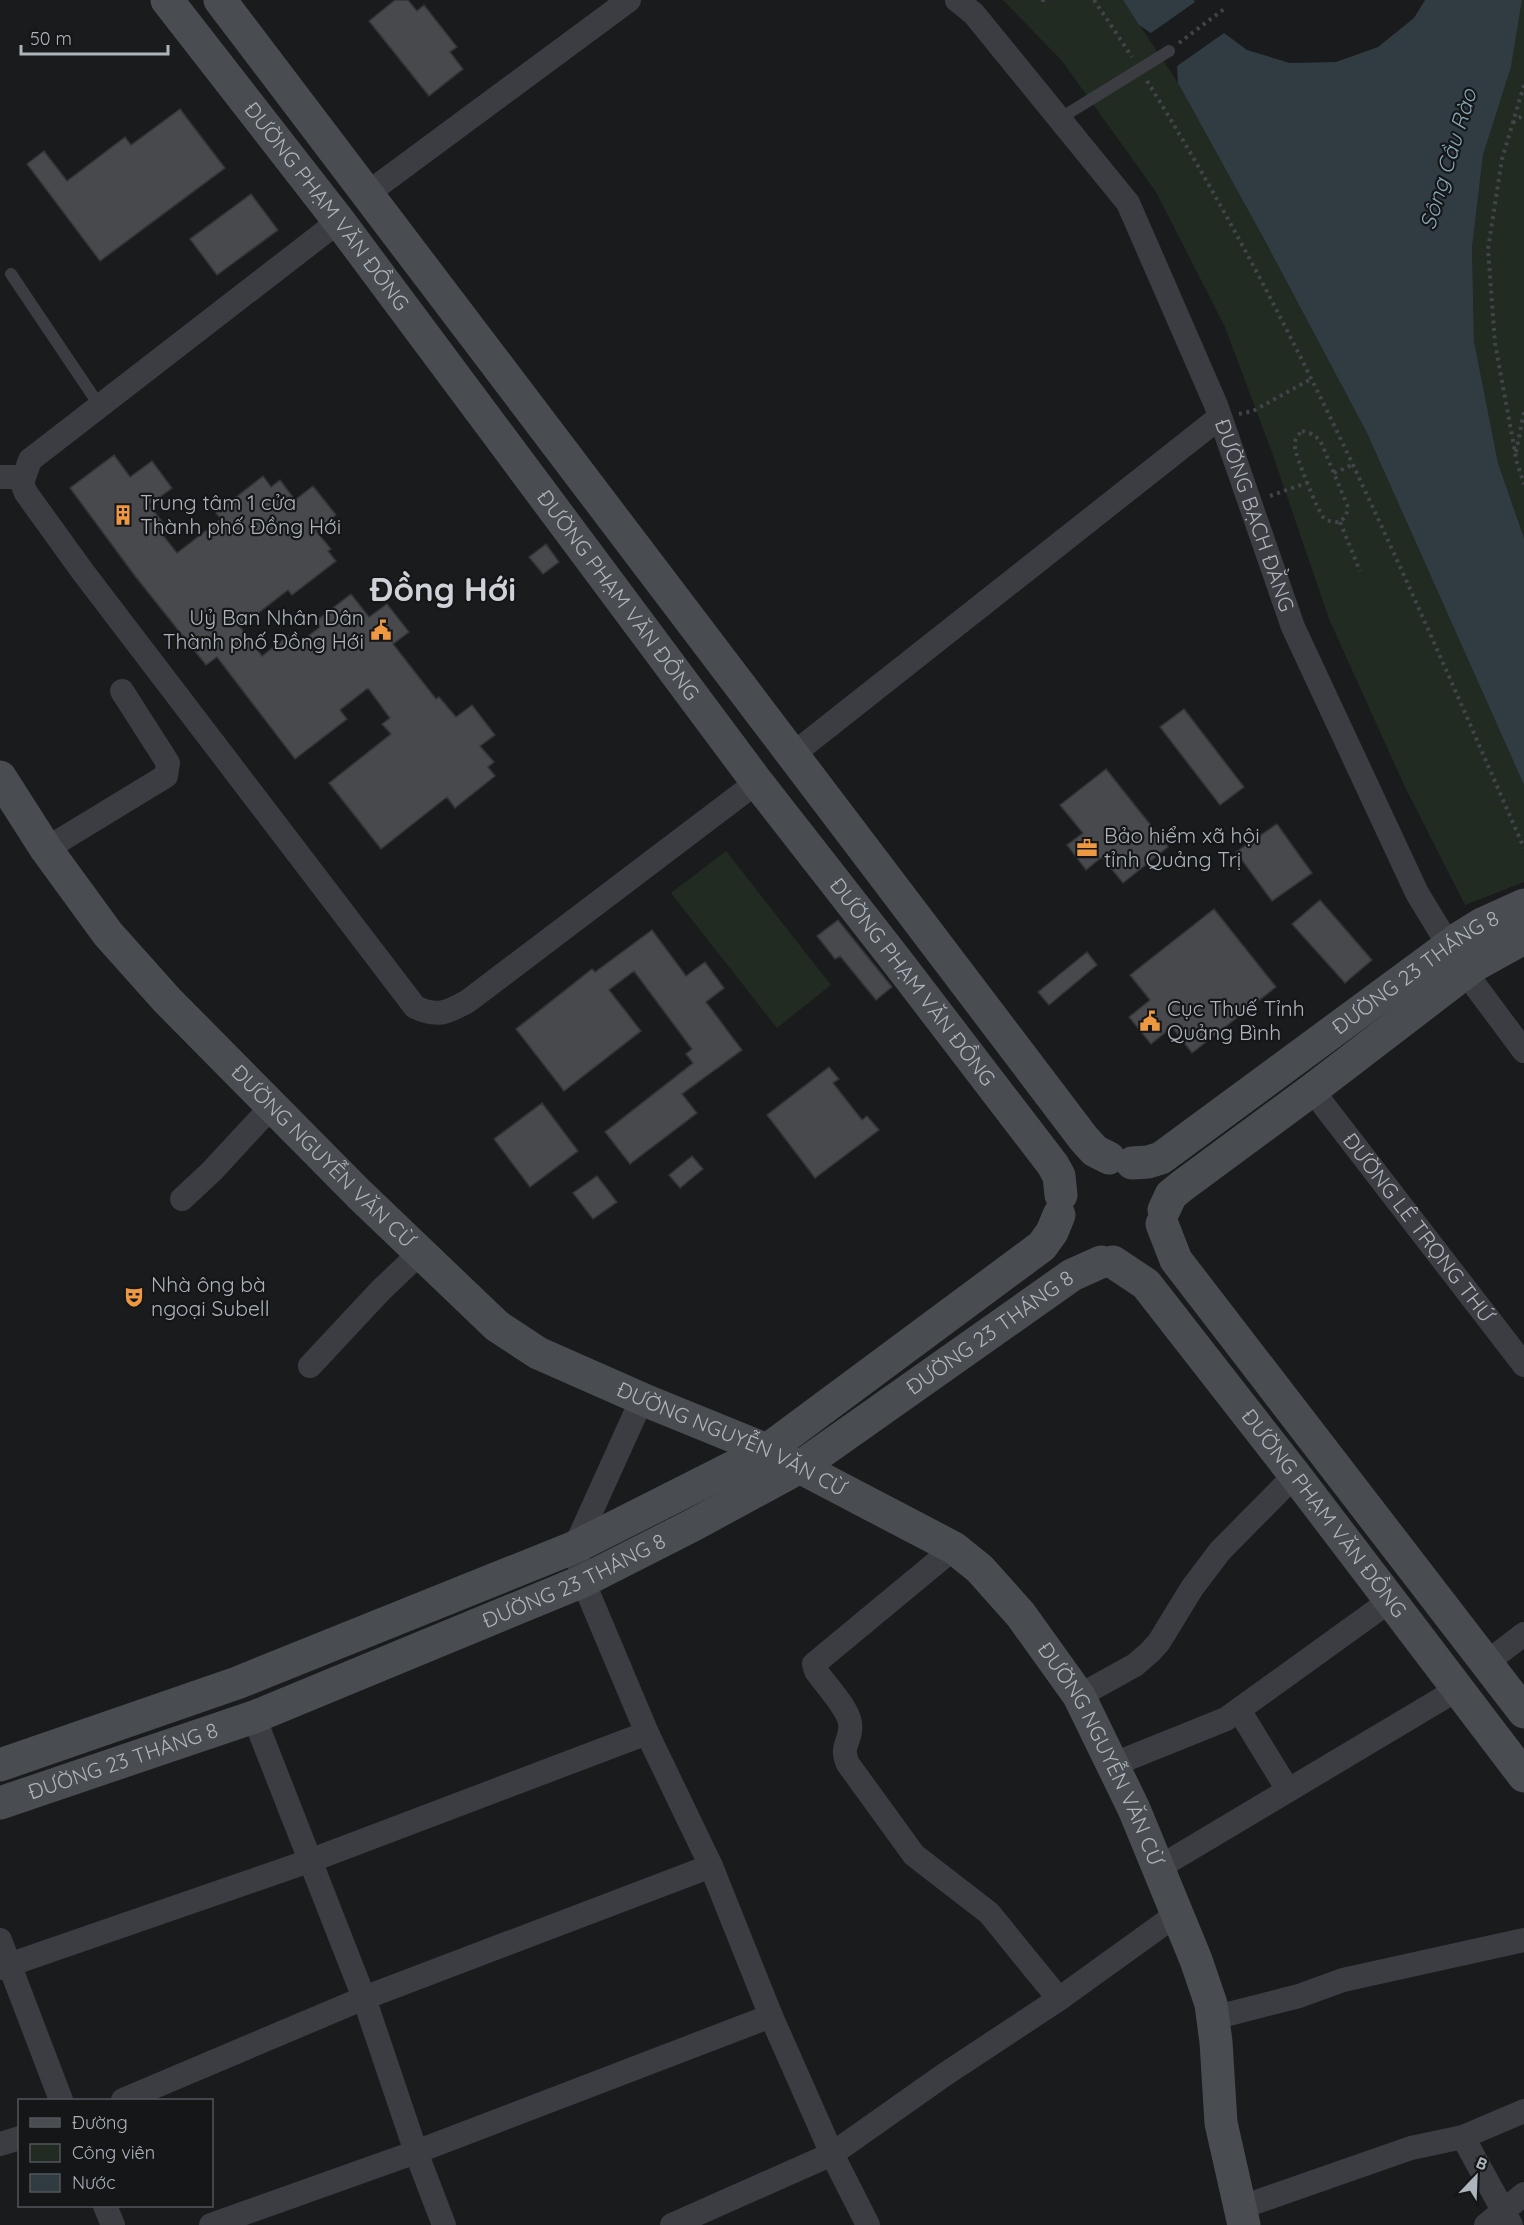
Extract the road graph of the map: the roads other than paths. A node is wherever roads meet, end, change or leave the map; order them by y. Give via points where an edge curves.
1 (166, 0) edge
2 (220, 0) edge
3 (629, 0) edge
4 (957, 0) edge
5 (1169, 51) road end
6 (1059, 119) junction
7 (368, 193) junction
8 (339, 221) junction
9 (11, 274) dead end
10 (99, 405) junction
11 (1220, 417) junction
12 (12, 477) edge
13 (122, 691) dead end
14 (792, 755) junction
15 (0, 777) edge
16 (757, 782) junction
17 (46, 849) junction
18 (1524, 905) edge
19 (1524, 938) edge
20 (1457, 959) junction
21 (1524, 1051) edge
22 (1312, 1090) junction
23 (272, 1106) junction
24 (1121, 1160) junction
25 (182, 1199) dead end
26 (1060, 1205) junction
27 (1163, 1217) junction
28 (420, 1253) junction
29 (1107, 1262) junction
30 (1524, 1365) edge
31 (310, 1366) dead end
32 (642, 1399) junction
33 (767, 1450) junction
34 (800, 1467) junction
35 (1295, 1475) junction
36 (575, 1547) junction
37 (954, 1548) junction
38 (584, 1581) junction
39 (1391, 1600) junction
40 (1524, 1634) edge
41 (1486, 1663) junction
42 (1458, 1689) junction
43 (1079, 1696) junction
44 (1239, 1710) junction
45 (1524, 1712) edge
46 (254, 1717) junction
47 (647, 1733) junction
48 (0, 1765) edge
49 (1112, 1765) junction
50 (1524, 1776) edge
51 (1288, 1790) junction
52 (0, 1803) edge
53 (312, 1860) junction
54 (711, 1866) junction
55 (1158, 1868) junction
56 (1177, 1914) junction
57 (0, 1940) edge
58 (1524, 1940) edge
59 (4, 1967) edge
60 (364, 1998) junction
61 (1059, 1999) junction
62 (771, 2016) junction
63 (1213, 2018) junction
64 (61, 2099) edge
65 (125, 2099) edge
66 (1524, 2111) edge
67 (1463, 2137) junction
68 (18, 2139) edge
69 (0, 2144) edge
70 (416, 2152) junction
71 (832, 2154) junction
72 (1524, 2194) edge
73 (106, 2207) edge
74 (1241, 2217) edge
75 (708, 2218) edge
76 (1500, 2220) edge
77 (113, 2225) edge
78 (211, 2225) edge
79 (444, 2225) edge
80 (672, 2225) edge
81 (868, 2225) edge

1 - 8 street, ĐƯỜNG PHẠM VĂN ĐỒNG
2 - 7 street, ĐƯỜNG PHẠM VĂN ĐỒNG
3 - 7 street
4 - 6 street, ĐƯỜNG BẠCH ĐẰNG via 974,14
5 - 6 lane
6 - 11 street, ĐƯỜNG BẠCH ĐẰNG via 1128,203
7 - 8 street
7 - 14 street, ĐƯỜNG PHẠM VĂN ĐỒNG
8 - 10 street
8 - 16 street, ĐƯỜNG PHẠM VĂN ĐỒNG
9 - 10 lane
10 - 12 street
11 - 14 street
11 - 20 street, ĐƯỜNG BẠCH ĐẰNG via 1293,627 1417,893
12 - 16 street via 22,483 83,572 415,1007 427,1013 438,1014 468,1000
13 - 17 street via 168,763 166,776
14 - 16 street
14 - 24 street, ĐƯỜNG PHẠM VĂN ĐỒNG via 1084,1139 1095,1151
15 - 17 street, ĐƯỜNG NGUYỄN VĂN CỪ
16 - 26 street, ĐƯỜNG PHẠM VĂN ĐỒNG via 1053,1165 1059,1176
17 - 23 street, ĐƯỜNG NGUYỄN VĂN CỪ via 108,934
18 - 20 street, ĐƯỜNG 23 THÁNG 8 via 1482,924
19 - 20 street, ĐƯỜNG 23 THÁNG 8 via 1499,951
20 - 21 street, ĐƯỜNG BẠCH ĐẰNG
20 - 22 street, ĐƯỜNG 23 THÁNG 8
20 - 24 street, ĐƯỜNG 23 THÁNG 8 via 1161,1158 1148,1162
22 - 27 street, ĐƯỜNG 23 THÁNG 8 via 1171,1195
22 - 30 street, ĐƯỜNG LÊ TRỌNG THỨ
23 - 25 street
23 - 28 street, ĐƯỜNG NGUYỄN VĂN CỪ
24 - 26 street via 1094,1161 1080,1168 1069,1179
24 - 27 street via 1143,1168 1155,1180 1162,1196
26 - 29 street via 1066,1237 1076,1250
26 - 33 street, ĐƯỜNG 23 THÁNG 8 via 1052,1232 1042,1246
27 - 29 street via 1161,1231 1138,1257 1121,1263
27 - 41 street, ĐƯỜNG PHẠM VĂN ĐỒNG via 1176,1260
28 - 31 street
28 - 32 street, ĐƯỜNG NGUYỄN VĂN CỪ via 497,1326 538,1353
29 - 34 street, ĐƯỜNG 23 THÁNG 8 via 1072,1275
29 - 35 street, ĐƯỜNG PHẠM VĂN ĐỒNG via 1146,1284
32 - 33 street, ĐƯỜNG NGUYỄN VĂN CỪ
32 - 36 street
33 - 34 street, ĐƯỜNG NGUYỄN VĂN CỪ
33 - 36 street, ĐƯỜNG 23 THÁNG 8
34 - 37 street, ĐƯỜNG NGUYỄN VĂN CỪ
34 - 38 street, ĐƯỜNG 23 THÁNG 8
35 - 39 street, ĐƯỜNG PHẠM VĂN ĐỒNG
35 - 43 street via 1221,1551 1150,1652 1135,1665
36 - 38 street
36 - 48 street, ĐƯỜNG 23 THÁNG 8 via 237,1683
37 - 43 street, ĐƯỜNG NGUYỄN VĂN CỪ via 980,1569 1021,1615
37 - 61 street via 814,1664 847,1713 850,1722 843,1754 848,1764 914,1855 989,1913
38 - 46 street, ĐƯỜNG 23 THÁNG 8
38 - 47 street
39 - 42 street, ĐƯỜNG PHẠM VĂN ĐỒNG
39 - 44 street
40 - 41 street
41 - 45 street, ĐƯỜNG PHẠM VĂN ĐỒNG
42 - 50 street, ĐƯỜNG PHẠM VĂN ĐỒNG
42 - 51 street
43 - 49 street, ĐƯỜNG NGUYỄN VĂN CỪ
44 - 49 street via 1226,1719
44 - 51 street
46 - 52 street, ĐƯỜNG 23 THÁNG 8
46 - 53 street
47 - 53 street
47 - 54 street
49 - 55 street, ĐƯỜNG NGUYỄN VĂN CỪ
51 - 55 street
53 - 59 street
53 - 60 street
54 - 60 street
54 - 62 street
55 - 56 street, ĐƯỜNG NGUYỄN VĂN CỪ
56 - 61 street
56 - 63 street, ĐƯỜNG NGUYỄN VĂN CỪ
57 - 59 street
58 - 63 street via 1343,1980 1299,1996
59 - 64 street
60 - 65 street
60 - 70 street
61 - 71 street
62 - 70 street
62 - 71 street
63 - 74 street, ĐƯỜNG NGUYỄN VĂN CỪ via 1221,2123
66 - 67 street
67 - 74 street via 1411,2148
67 - 76 street
68 - 69 street
70 - 78 street
70 - 79 street
71 - 75 street
71 - 81 street
72 - 76 street
73 - 77 street
75 - 80 street

